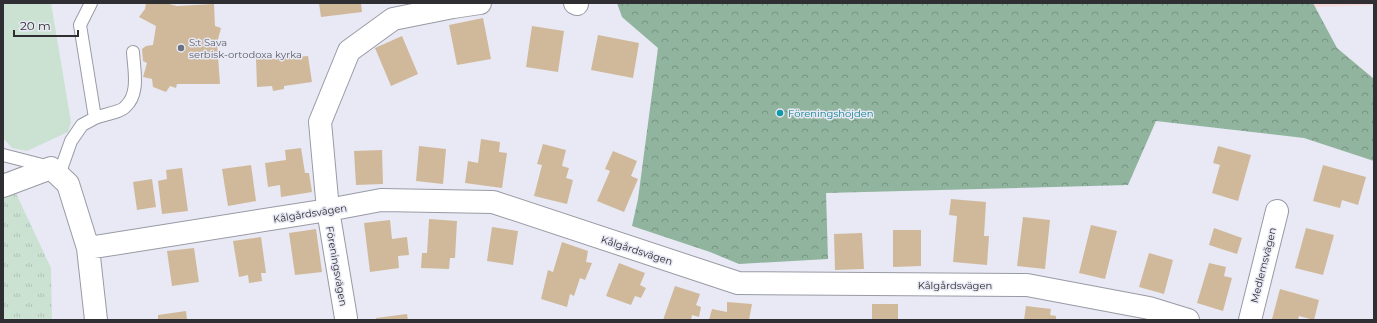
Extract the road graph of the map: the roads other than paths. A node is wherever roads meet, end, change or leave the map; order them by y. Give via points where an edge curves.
1 (91, 3) edge
2 (480, 3) edge
3 (133, 52) dead end
4 (95, 118) junction
5 (3, 155) edge
6 (55, 171) junction
7 (3, 186) edge
8 (328, 210) junction
9 (1277, 210) dead end
10 (88, 248) junction
11 (346, 318) dead end
12 (96, 320) edge
13 (1188, 320) edge
14 (1250, 320) edge

1 - 4 lane via 80,25
2 - 8 street, Föreningsvägen via 393,19 349,51 320,122
3 - 4 lane via 134,94 125,108
4 - 6 lane via 82,125
5 - 6 lane
6 - 7 street
6 - 10 street via 68,184
8 - 10 street, Kålgårdsvägen
8 - 11 street, Föreningsvägen
8 - 13 street, Kålgårdsvägen via 381,200 493,202 738,284 1027,285 1149,308
9 - 14 street, Medlemsvägen
10 - 12 street

